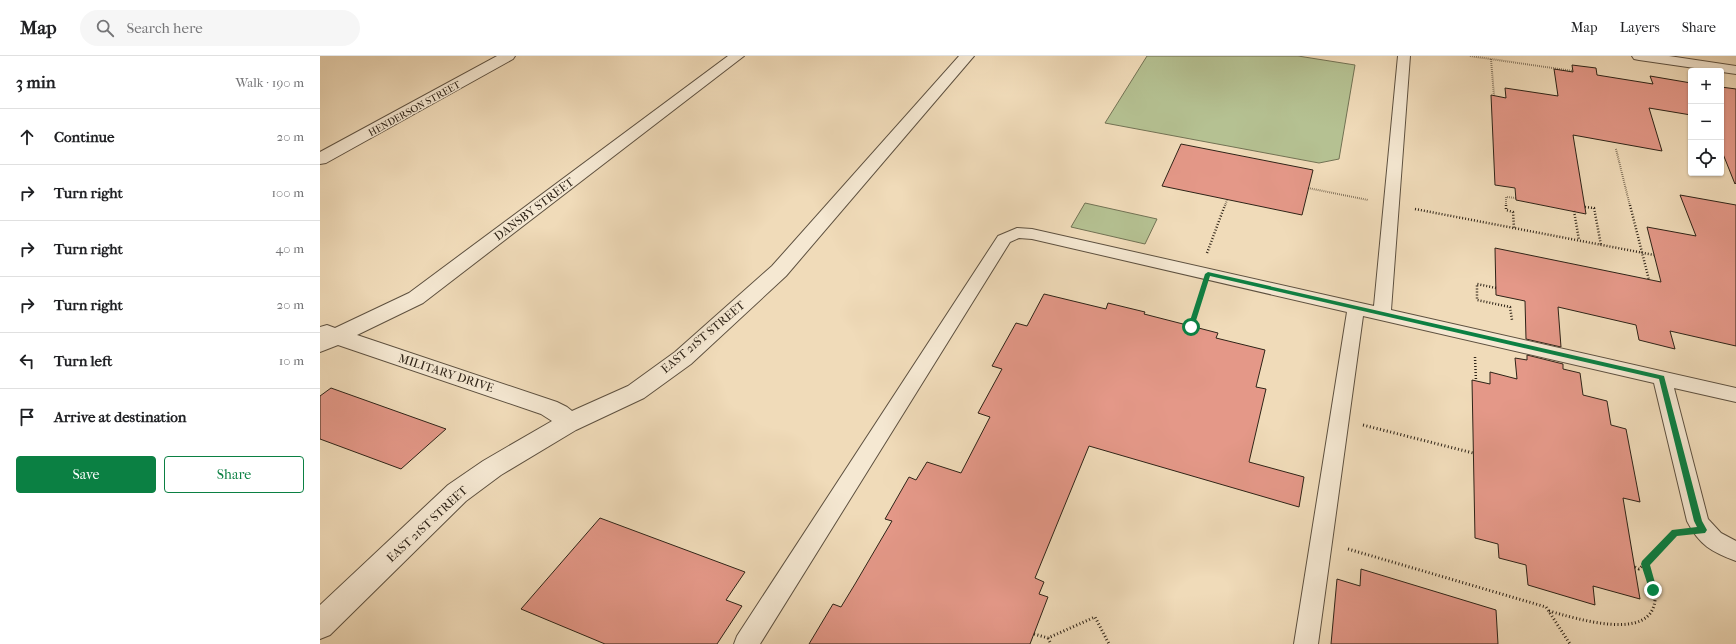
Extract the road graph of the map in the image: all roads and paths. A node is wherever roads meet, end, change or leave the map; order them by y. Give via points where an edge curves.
1 (508, 56) edge
2 (737, 56) edge
3 (967, 56) edge
4 (1404, 56) edge
5 (1470, 56) edge
6 (1639, 56) edge
7 (1491, 59) junction
8 (1736, 70) edge
9 (1573, 71) dead end
10 (1494, 96) dead end
11 (1616, 149) dead end
12 (320, 159) edge
13 (1308, 188) dead end
14 (1516, 198) dead end
15 (1227, 200) dead end
16 (1392, 205) junction
17 (1585, 207) dead end
18 (1574, 211) dead end
19 (1514, 228) junction
20 (1579, 241) junction
21 (1601, 245) junction
22 (1642, 253) junction
23 (1654, 255) dead end
24 (1204, 273) junction
25 (1649, 280) dead end
26 (1496, 288) dead end
27 (1356, 307) junction
28 (1382, 313) junction
29 (1191, 327) dead end
30 (325, 337) edge
31 (1514, 344) junction
32 (1662, 378) junction
33 (1736, 394) edge
34 (1339, 418) junction
35 (568, 423) junction
36 (1473, 453) dead end
37 (1703, 530) junction
38 (1320, 541) junction
39 (1736, 551) edge
40 (1645, 564) junction
41 (1635, 567) dead end
42 (1548, 611) junction
43 (320, 625) edge
44 (1034, 634) dead end
45 (1048, 638) junction
46 (746, 644) edge
47 (1050, 644) edge
48 (1109, 644) edge
49 (1306, 644) edge
50 (1570, 644) edge

1 - 12 street, HENDERSON STREET
2 - 30 street, DANSBY STREET via 416,298
3 - 35 street, EAST 21ST STREET via 779,271 683,358 636,392
4 - 16 lane
5 - 7 path
6 - 8 street
7 - 9 path
7 - 10 path
11 - 22 path
13 - 16 path
14 - 19 path via 1506,196 1506,210 1513,212
15 - 24 path
16 - 19 path
16 - 28 lane
17 - 21 path via 1594,208
18 - 20 path
19 - 20 path
20 - 21 path
21 - 22 path
22 - 23 path
22 - 25 path
24 - 27 lane
24 - 29 path
24 - 46 lane via 1032,234 1017,233 1004,239
26 - 31 path via 1477,284 1477,300 1510,307
27 - 28 lane
27 - 34 lane
28 - 31 lane
30 - 35 street, MILITARY DRIVE via 549,408 560,413
31 - 32 lane
32 - 33 lane
32 - 37 lane via 1698,521
34 - 36 path
34 - 38 lane
35 - 43 street, EAST 21ST STREET via 492,468 457,493
37 - 39 lane via 1710,538
37 - 40 path via 1675,533
38 - 42 path via 1546,607
38 - 49 lane
40 - 41 path via 1639,569
40 - 42 path via 1655,600 1652,611 1638,623 1619,626 1599,624
42 - 50 path
44 - 45 path
45 - 47 path
45 - 48 path via 1095,617

